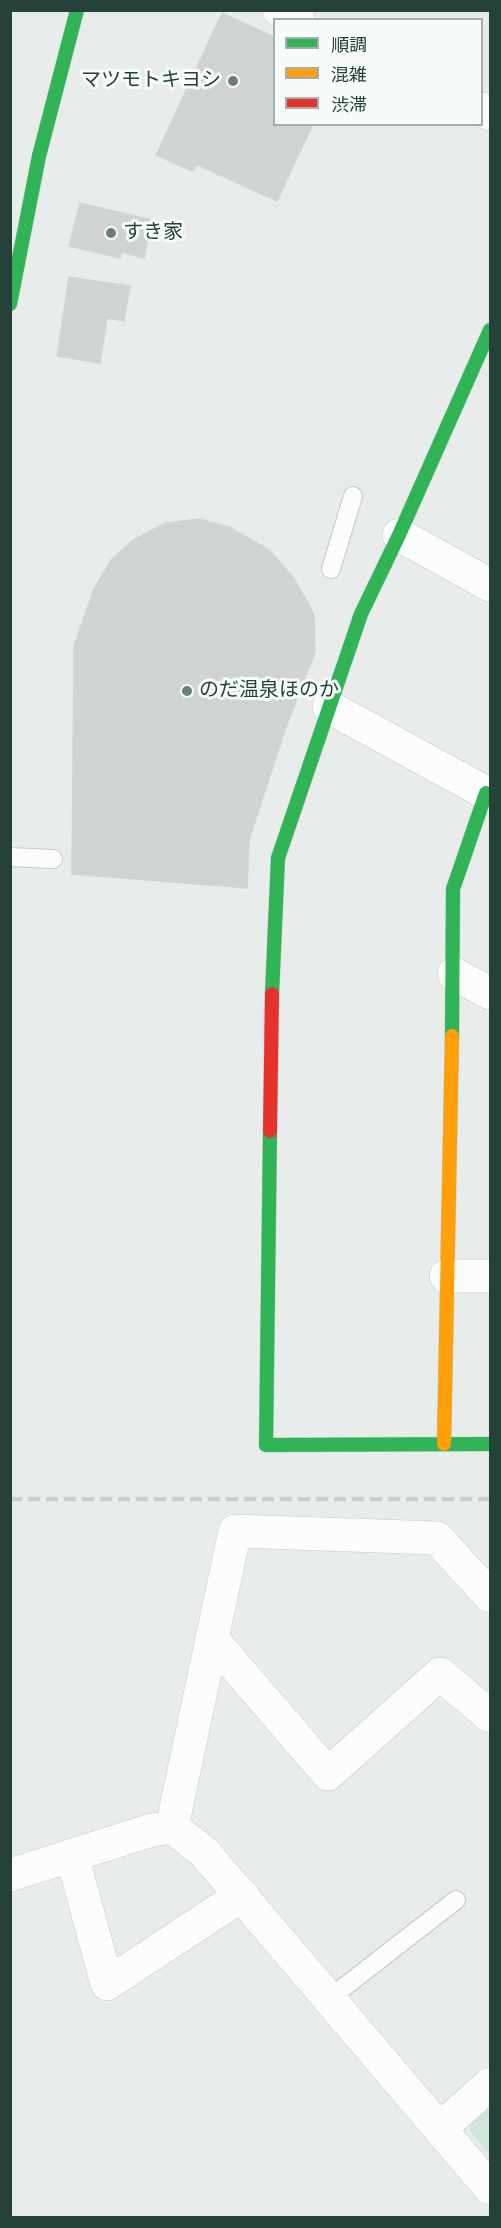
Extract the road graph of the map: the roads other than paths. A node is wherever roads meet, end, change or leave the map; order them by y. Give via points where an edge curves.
1 (77, 10) edge
2 (279, 10) edge
3 (294, 18) edge
4 (10, 304) edge
5 (490, 330) edge
6 (353, 496) dead end
7 (399, 535) junction
8 (331, 569) dead end
9 (490, 585) edge
10 (330, 707) junction
11 (488, 794) edge
12 (10, 857) edge
13 (53, 859) dead end
14 (454, 974) junction
15 (490, 993) edge
16 (446, 1276) junction
17 (490, 1276) edge
18 (444, 1444) junction
19 (490, 1444) edge
20 (490, 1596) edge
21 (212, 1639) junction
22 (490, 1716) edge
23 (172, 1827) junction
24 (72, 1855) junction
25 (10, 1875) edge
26 (242, 1895) junction
27 (456, 1900) dead end
28 (330, 1998) junction
29 (490, 2084) edge
30 (441, 2128) junction
31 (490, 2188) edge

1 - 4 street via 49,115
2 - 3 street
5 - 7 street
6 - 8 lane
7 - 9 street
7 - 10 street via 361,614
10 - 11 street
10 - 18 street via 278,858 272,955 266,1445
11 - 14 street via 453,889
12 - 13 lane
14 - 15 street
14 - 16 street
16 - 17 street
16 - 18 street
18 - 19 street
20 - 21 street via 437,1538 235,1531
21 - 22 street via 328,1774 440,1674
21 - 23 street
23 - 24 street
23 - 26 street via 204,1852
24 - 25 street
24 - 26 street via 107,1984
26 - 28 street
27 - 28 lane
28 - 30 street
29 - 30 street
30 - 31 street

